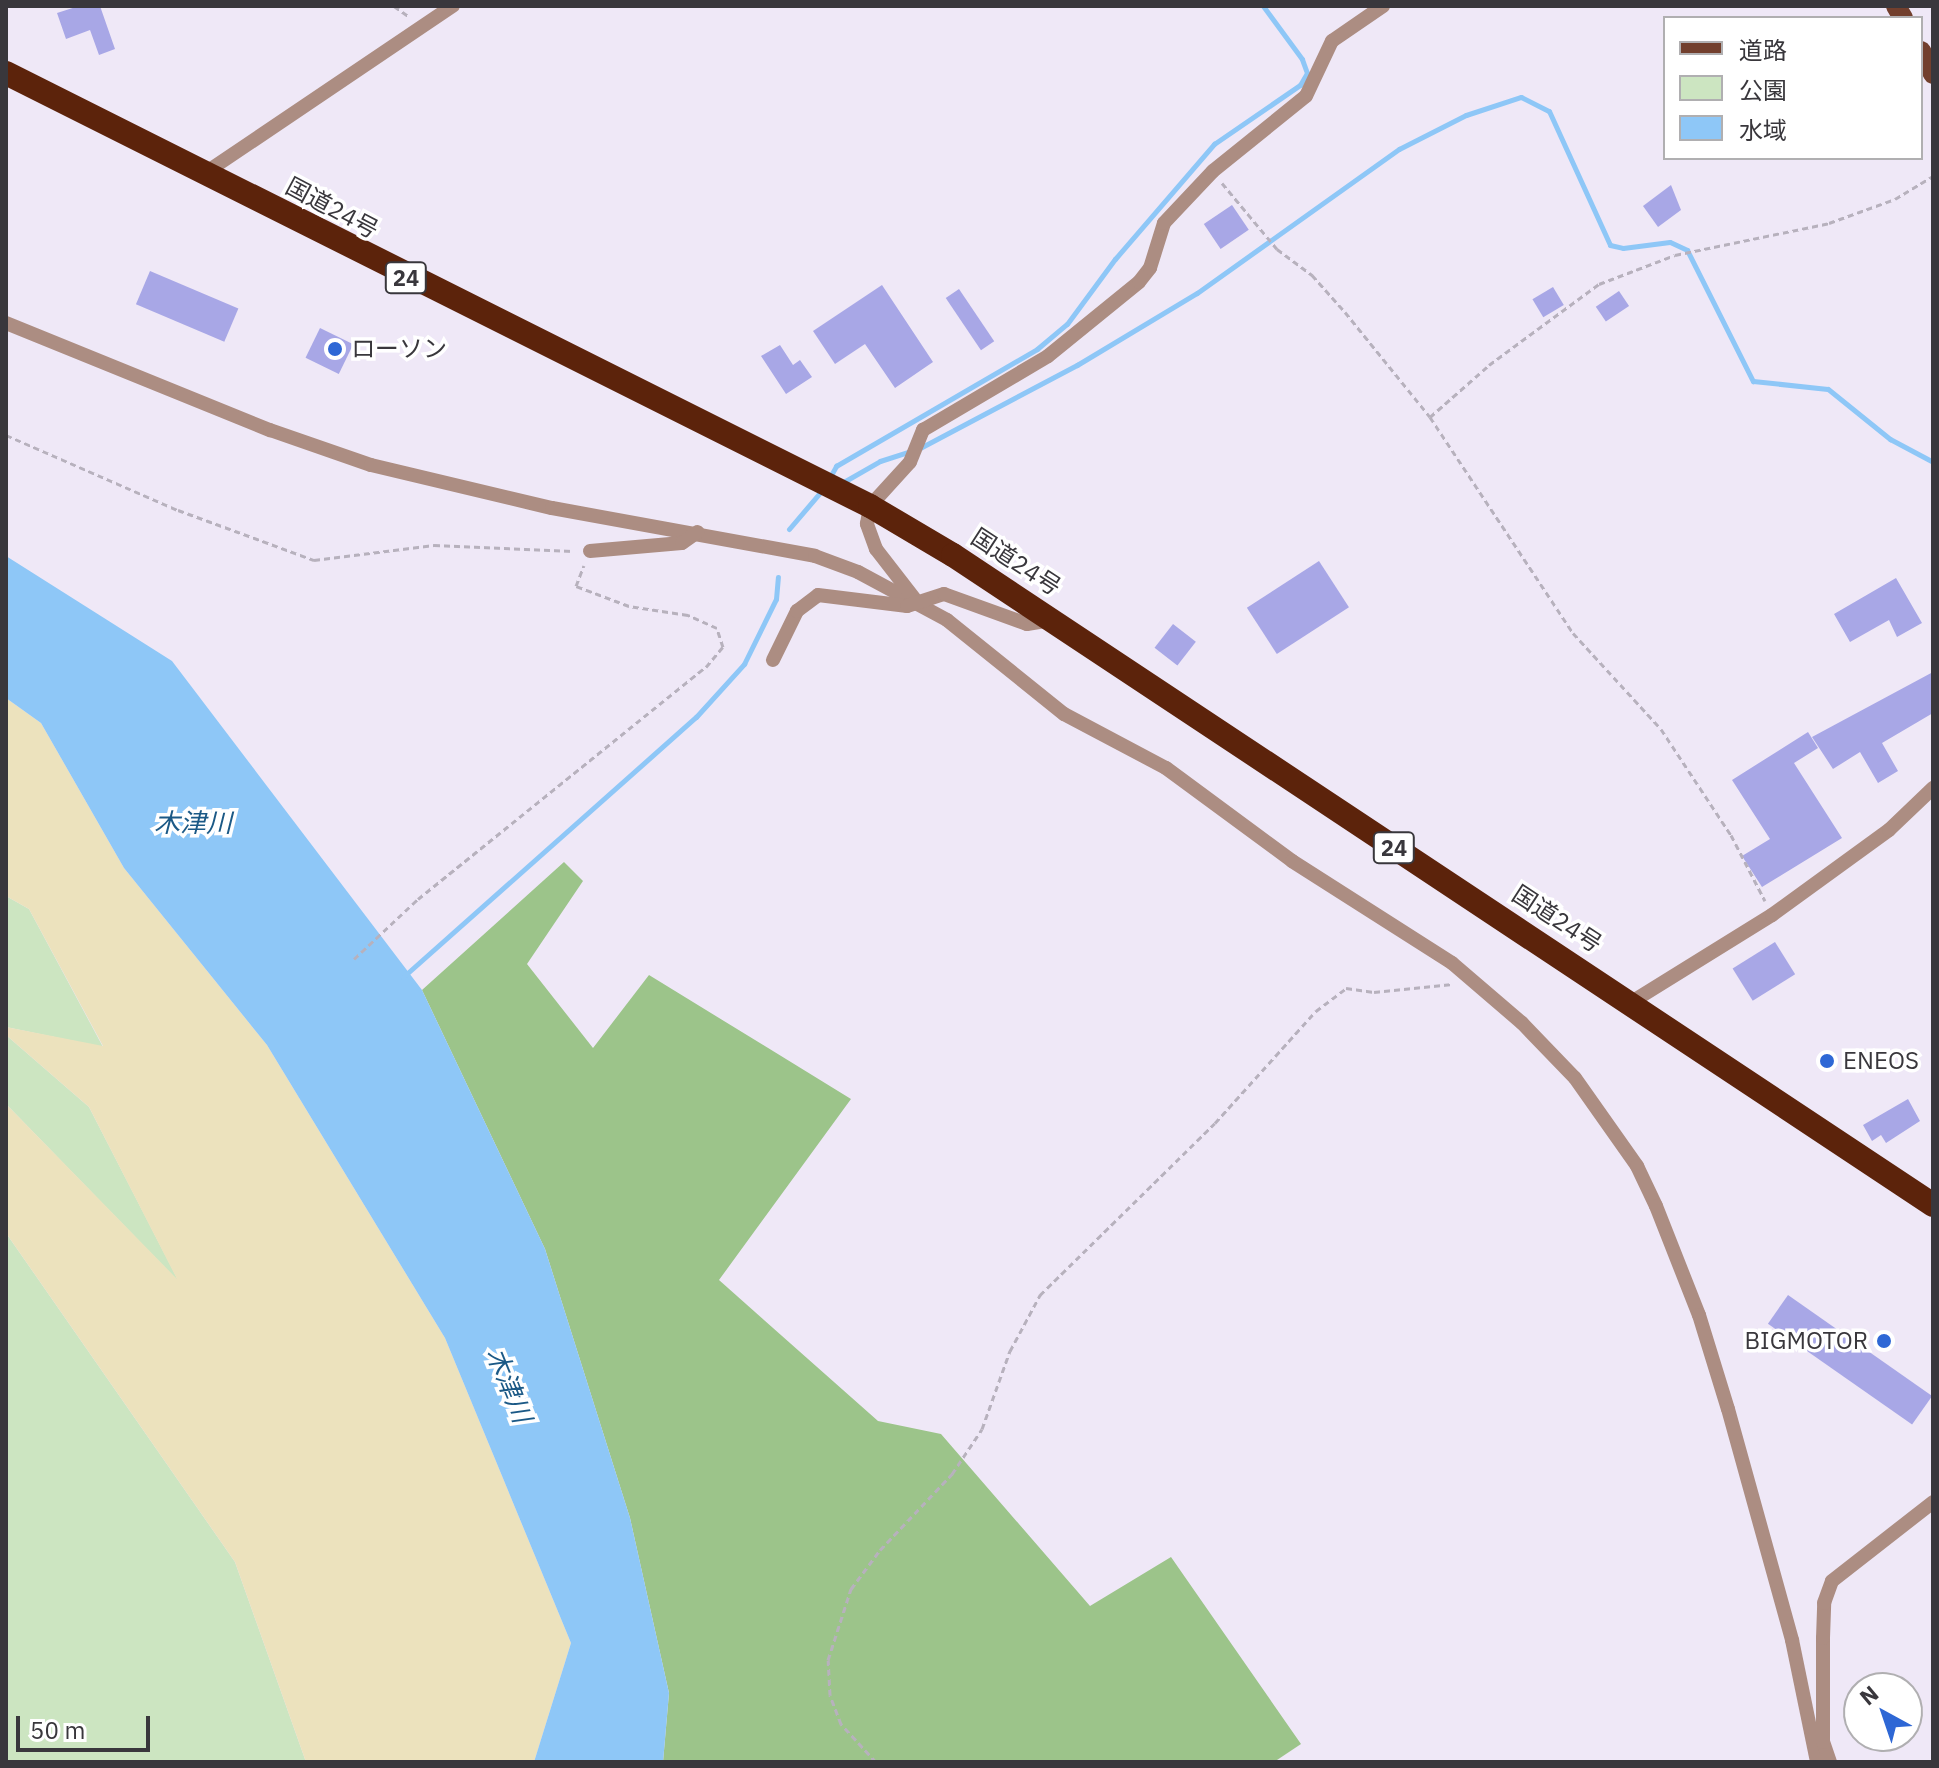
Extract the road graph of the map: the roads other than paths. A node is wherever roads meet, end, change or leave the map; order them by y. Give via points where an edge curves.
1 (453, 6) edge
2 (1383, 6) edge
3 (1923, 55) edge
4 (6, 73) edge
5 (1933, 74) edge
6 (205, 173) junction
7 (6, 323) edge
8 (860, 502) junction
9 (698, 532) junction
10 (590, 551) road end
11 (916, 601) junction
12 (1054, 620) junction
13 (773, 660) dead end
14 (1933, 788) edge
15 (1630, 1003) junction
16 (1933, 1205) edge
17 (1933, 1502) edge
18 (1818, 1743) junction
19 (1817, 1762) edge
20 (1830, 1762) edge

1 - 6 street
2 - 8 street via 1332,41 1306,96 1213,171 1164,223 1150,268 1139,282 1048,356 923,430 910,462
3 - 5 main road
4 - 6 highway, 国道24号 / 24
6 - 8 highway, 国道24号 / 24
7 - 9 street via 226,413 371,465 552,508
8 - 11 street via 876,549
8 - 12 highway, 国道24号 / 24
9 - 10 street via 682,543
9 - 11 street via 815,556
11 - 12 street via 944,594 1027,624
11 - 13 street via 873,605 818,595 797,611
11 - 18 street via 1064,714 1166,768 1292,861 1393,922 1473,981 1575,1078 1637,1166 1699,1315
12 - 15 highway, 国道24号 / 24
14 - 15 street via 1889,830 1772,915
15 - 16 highway, 国道24号 / 24
17 - 18 street via 1832,1581 1824,1603
18 - 19 street
18 - 20 street

